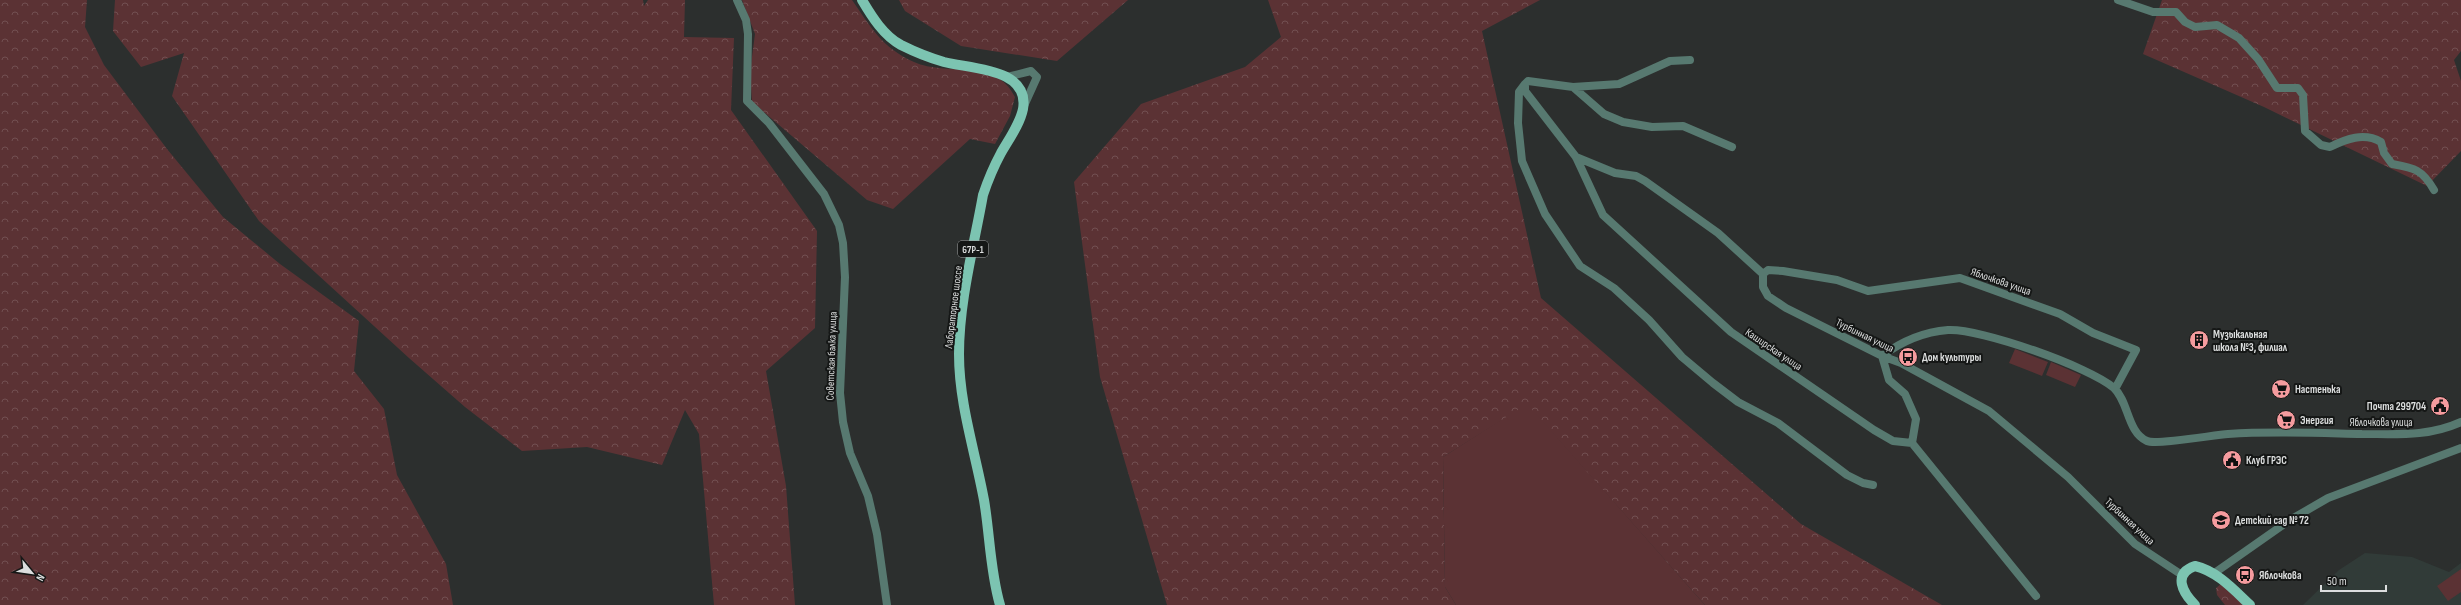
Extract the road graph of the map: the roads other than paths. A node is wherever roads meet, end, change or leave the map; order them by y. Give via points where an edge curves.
1 (737, 0) edge
2 (862, 0) edge
3 (2118, 0) edge
4 (1690, 60) dead end
5 (1007, 77) junction
6 (1573, 86) junction
7 (1525, 88) junction
8 (1023, 108) junction
9 (1732, 147) dead end
10 (1576, 157) junction
11 (2434, 190) dead end
12 (1762, 274) junction
13 (1882, 356) junction
14 (2115, 389) junction
15 (2461, 422) edge
16 (1912, 444) junction
17 (2461, 448) edge
18 (1874, 485) dead end
19 (2213, 574) junction
20 (2182, 575) junction
21 (2036, 596) dead end
22 (887, 605) edge
23 (1000, 605) edge
24 (2195, 605) edge
25 (2250, 605) edge

1 - 22 street, Советская балка улица via 746,20 748,34 747,100 824,194 839,225 845,277 840,393 843,422 850,453 868,496 878,534
2 - 5 main road via 887,36 901,45 943,62
3 - 11 street via 2153,12 2176,12 2195,28 2217,25 2239,38 2258,59 2277,88 2298,88 2303,95 2305,132 2321,144 2330,147 2348,138 2373,137 2381,142 2384,153 2392,164 2414,168 2426,176
4 - 6 street via 1670,61 1619,84
5 - 8 main road, Лабораторное шоссе / 67Р-1 via 1019,86
5 - 8 street via 1031,71 1037,77
6 - 7 street via 1528,81
6 - 9 street via 1604,114 1623,122 1652,127 1683,126
7 - 10 street, Каширская улица
7 - 18 street via 1520,92 1518,123 1522,162 1545,214 1580,266 1614,288 1649,320 1682,357 1726,393 1778,423 1847,475
8 - 23 main road, Лабораторное шоссе / 67Р-1 via 983,195 962,313 959,353 964,417 984,499
10 - 12 street via 1615,173 1636,176 1645,181 1718,233
10 - 16 street, Каширская улица via 1603,216 1731,332 1874,430 1893,441
12 - 13 street, Турбинная улица via 1763,287 1768,296 1786,308
12 - 14 street, Яблочкова улица via 1768,270 1783,271 1837,280 1868,291 1960,278 1967,280 2060,314 2093,333 2136,350
13 - 14 street via 1901,342 1926,333 1971,331 2077,366
13 - 16 street via 1889,380 1904,394 1916,419
13 - 20 street, Турбинная улица via 1901,363 1989,411 2068,477 2135,544
14 - 15 street, Яблочкова улица via 2138,435 2148,441 2159,443 2198,436 2243,433 2411,434 2442,431
16 - 21 street
17 - 19 street via 2328,498 2290,520
19 - 20 main road via 2195,566 2188,568
19 - 25 main road
20 - 24 main road via 2182,589

